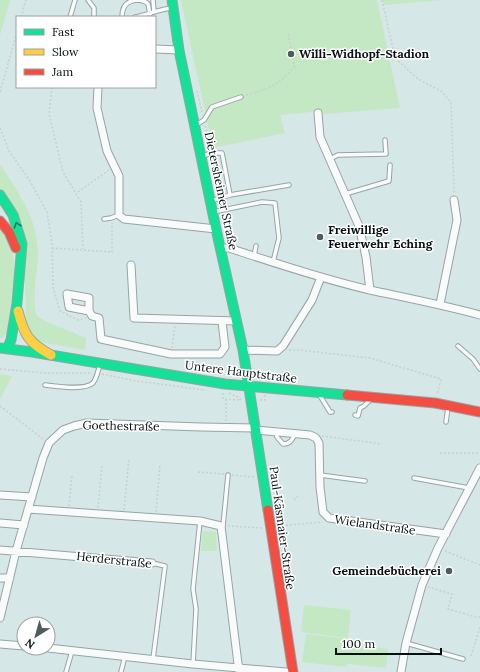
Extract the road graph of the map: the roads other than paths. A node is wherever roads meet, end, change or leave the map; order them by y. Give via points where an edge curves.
1 (75, 0) edge
2 (89, 0) edge
3 (153, 0) edge
4 (172, 4) edge
5 (154, 12) junction
6 (150, 14) junction
7 (70, 16) edge
8 (94, 16) edge
9 (122, 16) edge
10 (140, 16) edge
11 (156, 49) edge
12 (179, 50) junction
13 (98, 88) edge
14 (241, 97) road end
15 (318, 113) dead end
16 (195, 126) junction
17 (385, 140) dead end
18 (201, 156) junction
19 (330, 159) junction
20 (390, 165) dead end
21 (289, 185) dead end
22 (345, 194) junction
23 (0, 195) edge
24 (230, 195) junction
25 (454, 200) road end
26 (211, 201) junction
27 (213, 212) junction
28 (116, 216) junction
29 (104, 219) dead end
30 (0, 221) edge
31 (216, 229) junction
32 (256, 246) dead end
33 (220, 248) junction
34 (254, 256) junction
35 (20, 259) junction
36 (273, 262) junction
37 (131, 265) dead end
38 (321, 277) junction
39 (370, 290) junction
40 (17, 303) junction
41 (440, 304) junction
42 (91, 314) road end
43 (480, 315) edge
44 (222, 322) junction
45 (237, 322) junction
46 (22, 328) junction
47 (458, 346) dead end
48 (7, 349) edge
49 (243, 350) junction
50 (50, 355) junction
51 (100, 364) junction
52 (480, 369) edge
53 (45, 386) dead end
54 (250, 386) junction
55 (318, 393) junction
56 (372, 398) junction
57 (448, 406) junction
58 (332, 412) dead end
59 (480, 412) edge
60 (356, 415) dead end
61 (446, 422) dead end
62 (256, 429) junction
63 (276, 432) junction
64 (295, 434) junction
65 (480, 468) edge
66 (228, 475) dead end
67 (320, 475) junction
68 (414, 478) dead end
69 (365, 481) dead end
70 (470, 488) junction
71 (0, 495) edge
72 (32, 497) junction
73 (28, 509) junction
74 (200, 521) junction
75 (0, 523) edge
76 (24, 525) junction
77 (222, 526) junction
78 (446, 534) junction
79 (0, 550) edge
80 (16, 551) junction
81 (152, 563) joint
82 (0, 578) edge
83 (10, 578) junction
84 (0, 615) edge
85 (406, 643) junction
86 (0, 644) edge
87 (16, 645) edge
88 (56, 649) edge
89 (73, 650) junction
90 (125, 656) junction
91 (153, 659) junction
92 (463, 659) dead end
93 (193, 664) junction
94 (239, 670) edge
95 (66, 672) edge
96 (121, 672) edge
97 (286, 672) edge
98 (293, 672) edge
99 (401, 672) edge

1 - 7 lane
2 - 8 lane via 94,8
3 - 5 lane
4 - 5 lane
4 - 12 main road, Dietersheimer Straße
5 - 6 lane
6 - 9 lane via 148,5 137,0 124,5
6 - 10 lane
11 - 12 street
12 - 16 main road, Dietersheimer Straße
13 - 28 street via 97,108 106,151 119,176
14 - 16 lane via 212,107 204,120
15 - 19 street via 320,137
16 - 18 main road, Dietersheimer Straße
17 - 19 lane via 386,154 338,156
18 - 24 lane via 222,153
18 - 26 main road, Dietersheimer Straße
19 - 22 street
20 - 22 lane via 389,181
21 - 24 lane
22 - 39 street via 359,226
35 -> 23 main road via 22,244 17,224
24 - 26 lane
25 - 41 street via 457,220
26 - 27 main road, Dietersheimer Straße
27 - 31 main road, Dietersheimer Straße
27 - 36 lane via 262,202 275,203 279,238
28 - 29 lane
28 - 31 street
30 - 35 main road via 13,238
31 - 33 main road, Dietersheimer Straße
32 - 34 lane
33 - 34 street via 229,248
33 - 45 main road, Dietersheimer Straße
34 - 36 street
35 - 40 main road
36 - 38 street
37 - 44 street via 134,318
38 - 39 street
38 - 49 street via 312,300 283,346 277,351
39 - 41 street
40 - 46 main road
40 - 48 main road
41 - 43 street
42 - 44 street via 99,318 101,339 171,354 220,354 225,347
44 - 45 street
45 - 49 main road, Dietersheimer Straße
46 - 48 main road via 19,345
46 - 50 main road via 29,340
47 - 52 lane
48 - 50 main road, Untere Hauptstraße
49 - 54 main road, Dietersheimer Straße
50 - 51 main road, Untere Hauptstraße
51 - 53 lane via 93,383 86,387
51 - 54 main road, Untere Hauptstraße
54 - 55 main road, Untere Hauptstraße
54 - 62 main road, Paul-Käsmaier-Straße
55 - 56 main road, Untere Hauptstraße
55 - 58 lane
56 - 57 main road, Untere Hauptstraße
56 - 60 lane via 360,408 358,416
57 - 59 main road, Untere Hauptstraße
57 - 61 lane
62 - 63 street
62 - 72 street, Goethestraße via 87,423 74,426 64,430 49,443
62 - 98 main road, Paul-Käsmaier-Straße
63 - 64 street
63 - 64 lane via 283,444 288,444
64 - 67 street, Wielandstraße via 316,438 319,443
65 - 70 street
66 - 77 lane
67 - 69 lane
67 - 78 street, Wielandstraße via 323,512 329,518
68 - 70 lane
70 - 78 street
71 - 72 street
72 - 73 street, Goethestraße
73 - 74 street
73 - 76 street, Goethestraße
74 - 77 street
74 - 93 lane via 193,589 196,609
75 - 76 street
76 - 80 street, Goethestraße
77 - 94 street
78 - 85 street via 422,584
79 - 80 street
80 - 81 street, Herderstraße
80 - 83 street, Goethestraße
81 - 91 lane, Herderstraße via 165,566
82 - 83 street
83 - 84 street, Goethestraße
85 - 92 lane
85 - 99 street
86 - 87 street
88 - 89 street
89 - 90 street
89 - 95 lane
90 - 91 street
90 - 96 lane
91 - 93 street
93 - 94 street
94 - 97 street

